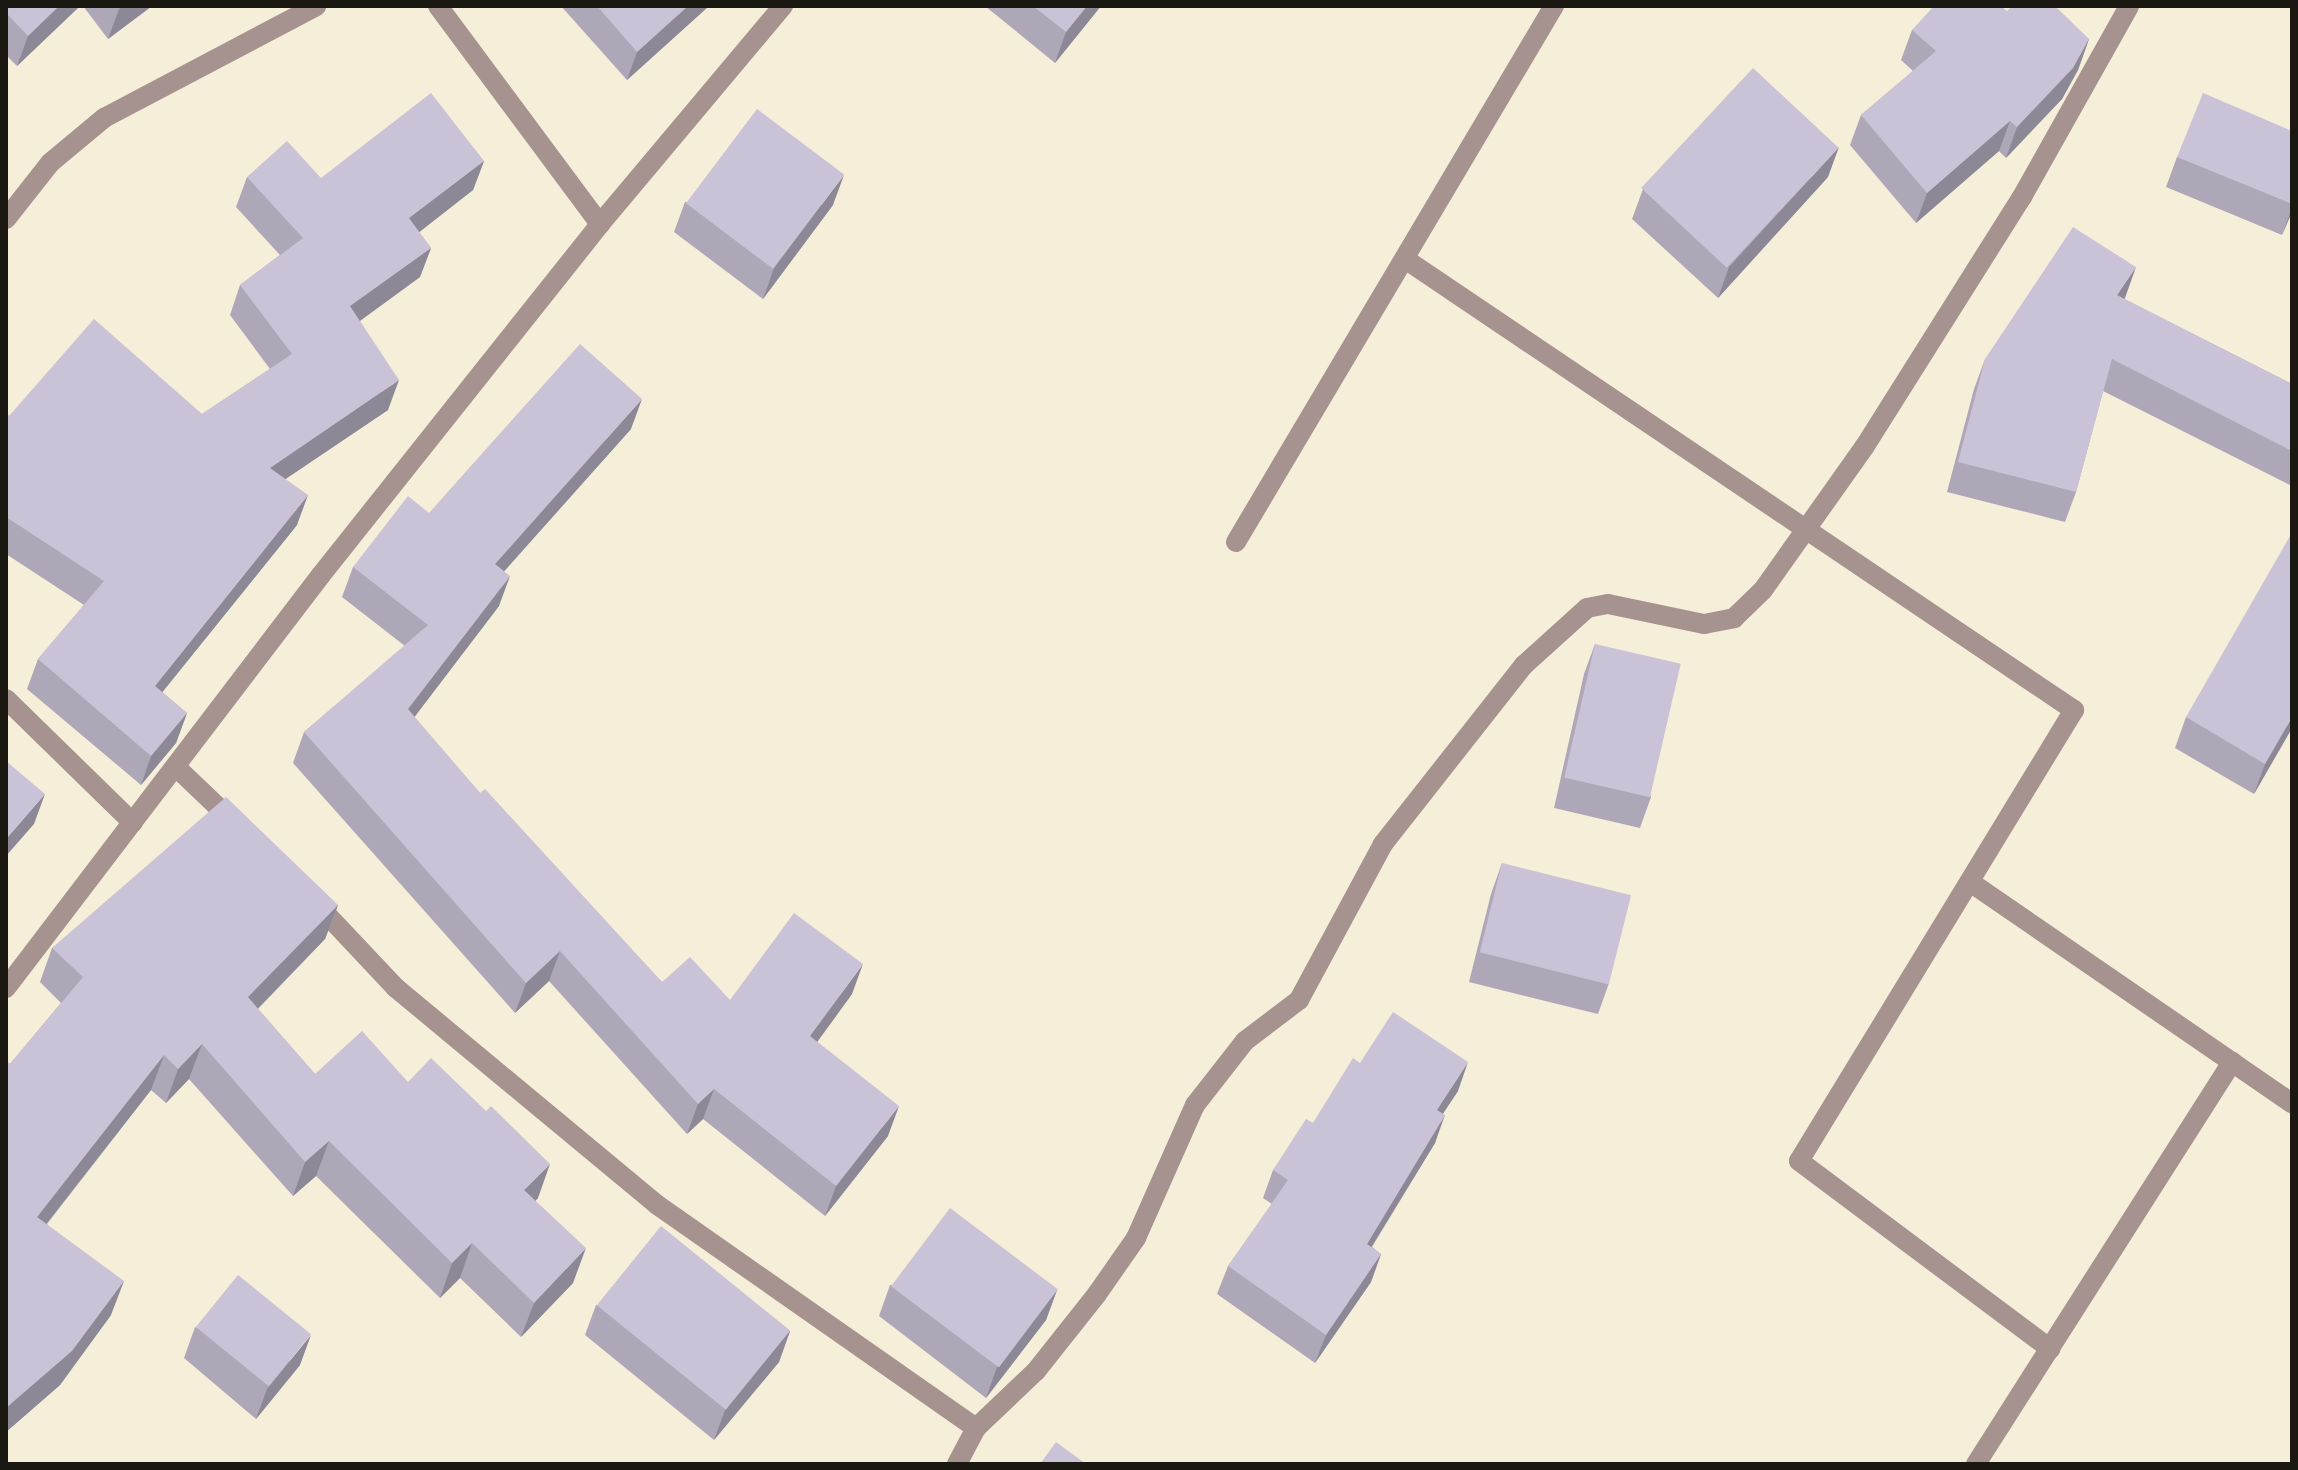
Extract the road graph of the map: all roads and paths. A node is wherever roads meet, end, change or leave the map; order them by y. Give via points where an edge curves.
1 (316, 6) edge
2 (438, 6) edge
3 (783, 6) edge
4 (1554, 6) edge
5 (2129, 6) edge
6 (6, 217) edge
7 (600, 224) junction
8 (1405, 259) junction
9 (1808, 525) junction
10 (1236, 542) dead end
11 (6, 699) edge
12 (176, 767) junction
13 (133, 823) junction
14 (253, 840) edge
15 (1970, 882) junction
16 (297, 883) edge
17 (6, 988) edge
18 (2232, 1062) junction
19 (2292, 1103) edge
20 (2050, 1349) junction
21 (976, 1428) junction
22 (957, 1464) edge
23 (1976, 1464) edge

1 - 6 street via 104,118 50,163
2 - 7 street
3 - 7 street
4 - 8 street
5 - 9 street via 2022,197 1865,446
7 - 12 street
8 - 9 street
8 - 10 street
9 - 15 street via 2074,710
9 - 21 street via 1763,590 1734,618 1704,624 1608,604 1587,608 1524,665 1383,844 1299,1000 1245,1041 1195,1105 1136,1238 1097,1294 1036,1371
11 - 13 street
12 - 13 street
12 - 14 street
13 - 17 street
15 - 18 street
15 - 20 street via 1799,1161
16 - 21 street via 396,988 621,1175
18 - 19 street
18 - 20 street
20 - 23 street
21 - 22 street

